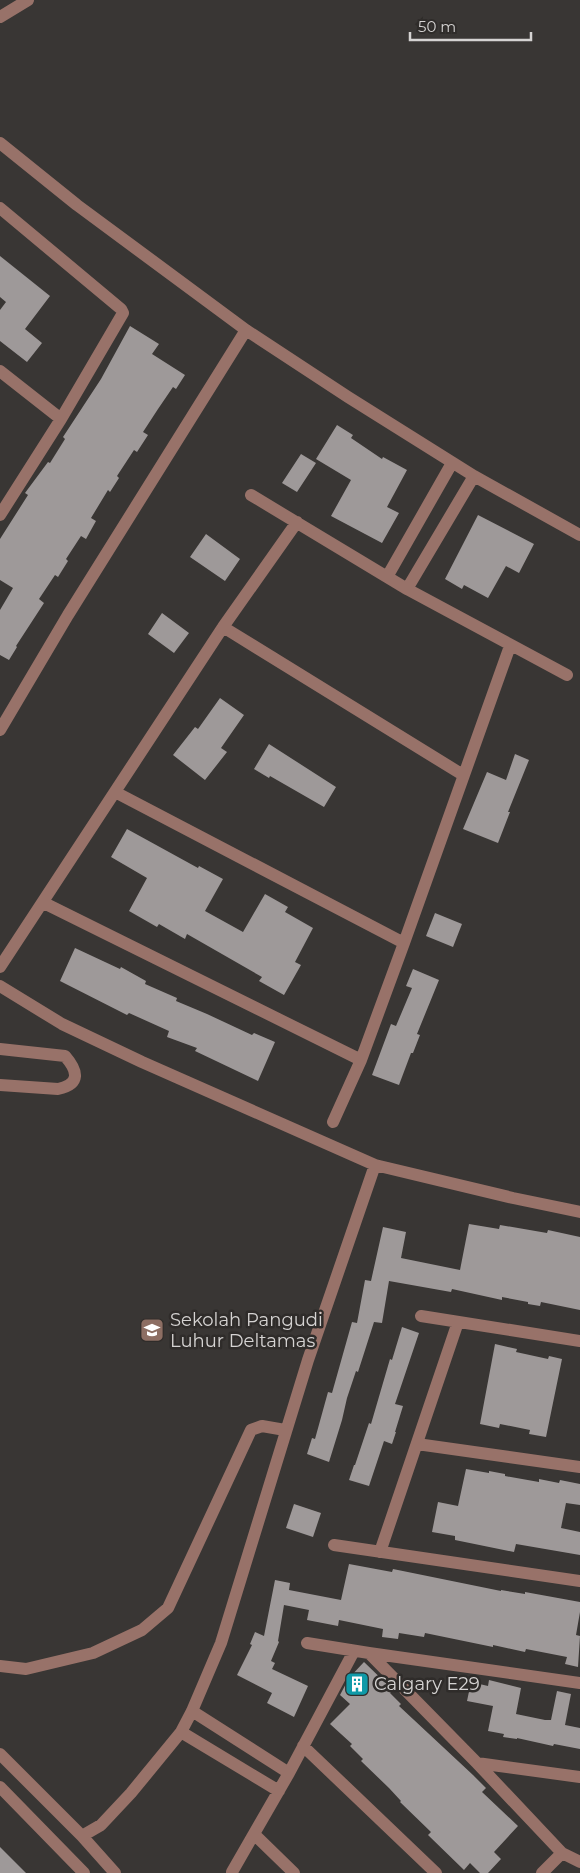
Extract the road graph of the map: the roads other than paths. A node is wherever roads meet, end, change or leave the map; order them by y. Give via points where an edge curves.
1 (28, 0) edge
2 (0, 17) edge
3 (0, 143) edge
4 (0, 208) edge
5 (246, 330) junction
6 (0, 370) edge
7 (61, 419) junction
8 (452, 463) junction
9 (474, 476) junction
10 (251, 495) dead end
11 (4, 500) edge
12 (0, 515) edge
13 (297, 522) junction
14 (580, 535) edge
15 (387, 577) junction
16 (407, 589) junction
17 (223, 627) junction
18 (510, 646) junction
19 (566, 675) dead end
20 (0, 730) edge
21 (464, 775) junction
22 (115, 792) junction
23 (44, 903) junction
24 (404, 943) junction
25 (0, 967) edge
26 (0, 986) edge
27 (0, 1049) edge
28 (360, 1060) junction
29 (0, 1085) edge
30 (333, 1122) dead end
31 (375, 1165) junction
32 (580, 1212) edge
33 (421, 1316) dead end
34 (458, 1322) junction
35 (580, 1341) edge
36 (285, 1430) junction
37 (417, 1444) junction
38 (580, 1467) edge
39 (334, 1545) dead end
40 (380, 1552) junction
41 (580, 1581) edge
42 (307, 1643) dead end
43 (354, 1651) junction
44 (369, 1653) junction
45 (0, 1666) edge
46 (580, 1683) edge
47 (192, 1711) junction
48 (181, 1732) junction
49 (303, 1746) junction
50 (0, 1754) edge
51 (477, 1763) junction
52 (14, 1768) junction
53 (289, 1773) junction
54 (580, 1777) edge
55 (0, 1782) edge
56 (0, 1786) edge
57 (279, 1791) junction
58 (254, 1834) junction
59 (82, 1836) junction
60 (562, 1853) junction
61 (580, 1862) edge
62 (232, 1872) edge
63 (84, 1873) edge
64 (116, 1873) edge
65 (294, 1873) edge
66 (436, 1873) edge
67 (542, 1873) edge

1 - 2 street
3 - 5 street via 76,205
4 - 7 street via 123,311
5 - 8 street
5 - 20 street
6 - 7 street
7 - 11 street
8 - 9 street
8 - 15 street
9 - 14 street
9 - 16 street
10 - 13 street
11 - 12 street
13 - 15 street
13 - 17 street
15 - 16 street
16 - 18 street
17 - 21 street
17 - 22 street
18 - 19 street
18 - 21 street
21 - 24 street
22 - 23 street
22 - 24 street
23 - 25 street
23 - 28 street
24 - 28 street
26 - 31 street via 62,1024
27 - 29 street via 65,1056 74,1066 75,1075 72,1083 58,1089
28 - 30 street
31 - 32 street
31 - 36 street
33 - 34 street
34 - 35 street
34 - 37 street
36 - 45 street via 262,1426 251,1430 168,1608 142,1630 93,1653 26,1669
36 - 47 street via 221,1643
37 - 38 street
37 - 40 street
39 - 40 street
40 - 41 street
42 - 43 street
43 - 44 street
43 - 49 street
44 - 46 street
44 - 51 street
47 - 48 street
47 - 53 street
48 - 57 street
48 - 59 street via 101,1825
49 - 53 street
49 - 66 street
50 - 52 street
51 - 54 street
51 - 60 street
52 - 55 street
52 - 59 street
53 - 57 street
56 - 63 street
57 - 58 street
58 - 62 street
58 - 65 street
59 - 64 street
60 - 61 street
60 - 67 street

